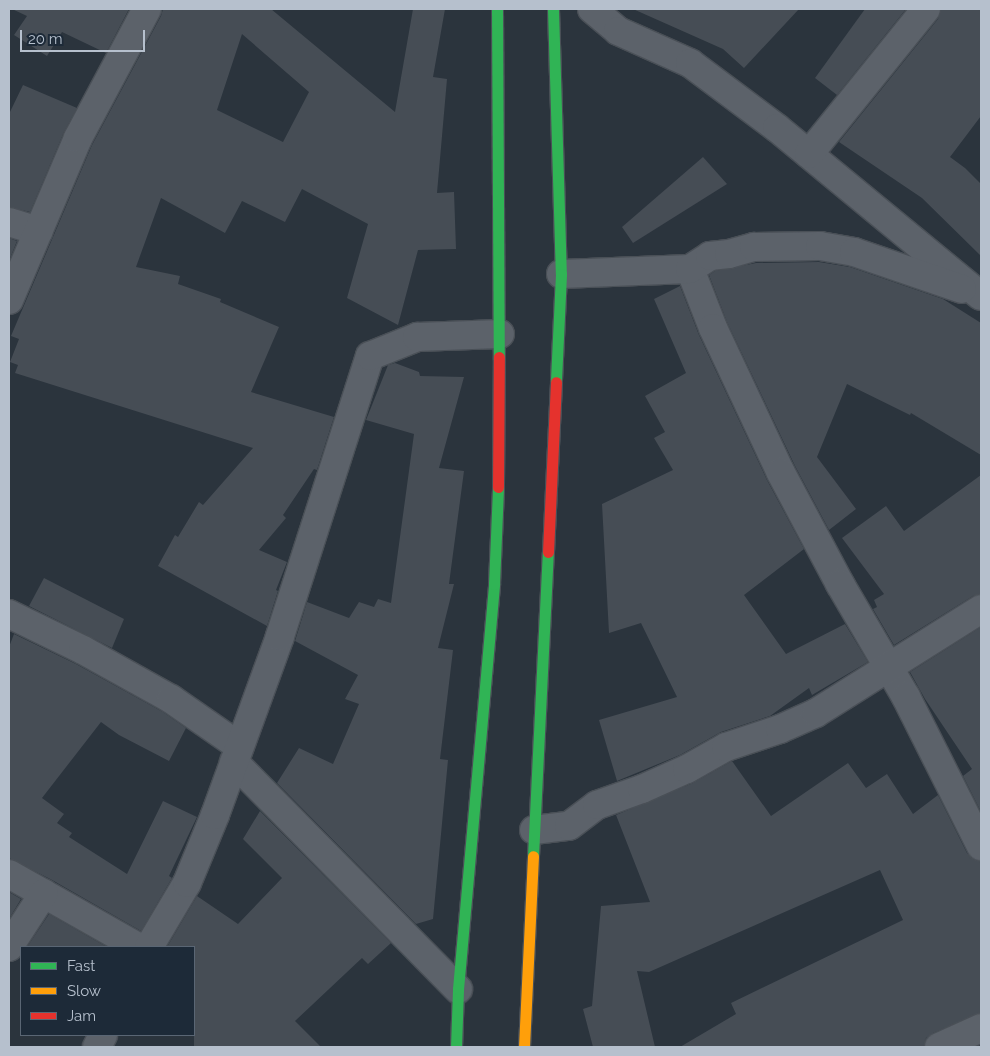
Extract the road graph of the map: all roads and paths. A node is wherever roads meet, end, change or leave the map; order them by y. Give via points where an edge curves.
1 (146, 9) edge
2 (497, 9) edge
3 (553, 9) edge
4 (592, 9) edge
5 (926, 9) edge
6 (809, 154) junction
7 (9, 222) edge
8 (39, 231) junction
9 (690, 269) junction
10 (561, 274) junction
11 (980, 295) edge
12 (9, 300) edge
13 (500, 334) junction
14 (981, 609) edge
15 (9, 614) edge
16 (888, 666) junction
17 (236, 754) junction
18 (534, 830) junction
19 (981, 846) edge
20 (9, 874) edge
21 (44, 893) junction
22 (136, 946) edge
23 (150, 946) edge
24 (9, 947) edge
25 (458, 989) junction
26 (981, 1028) edge
27 (456, 1047) edge
28 (524, 1047) edge
29 (939, 1047) edge

1 - 8 street via 78,138
2 - 13 street
3 - 10 street
4 - 6 street via 618,31 690,63
5 - 6 street
6 - 11 street
7 - 8 street
8 - 12 street
9 - 10 street
9 - 11 street via 710,256 754,247 820,246 854,252
9 - 16 street via 713,328 781,473
10 - 18 street
13 - 17 street via 417,337 370,356 280,636
13 - 25 street via 494,584
14 - 16 street
15 - 17 street via 83,650 163,695
16 - 18 street via 816,713 726,747 642,789 597,806 569,826
16 - 19 street
17 - 23 street via 187,883
17 - 25 street
18 - 28 street
20 - 21 street
21 - 22 street
21 - 24 street
25 - 27 street
26 - 29 street

